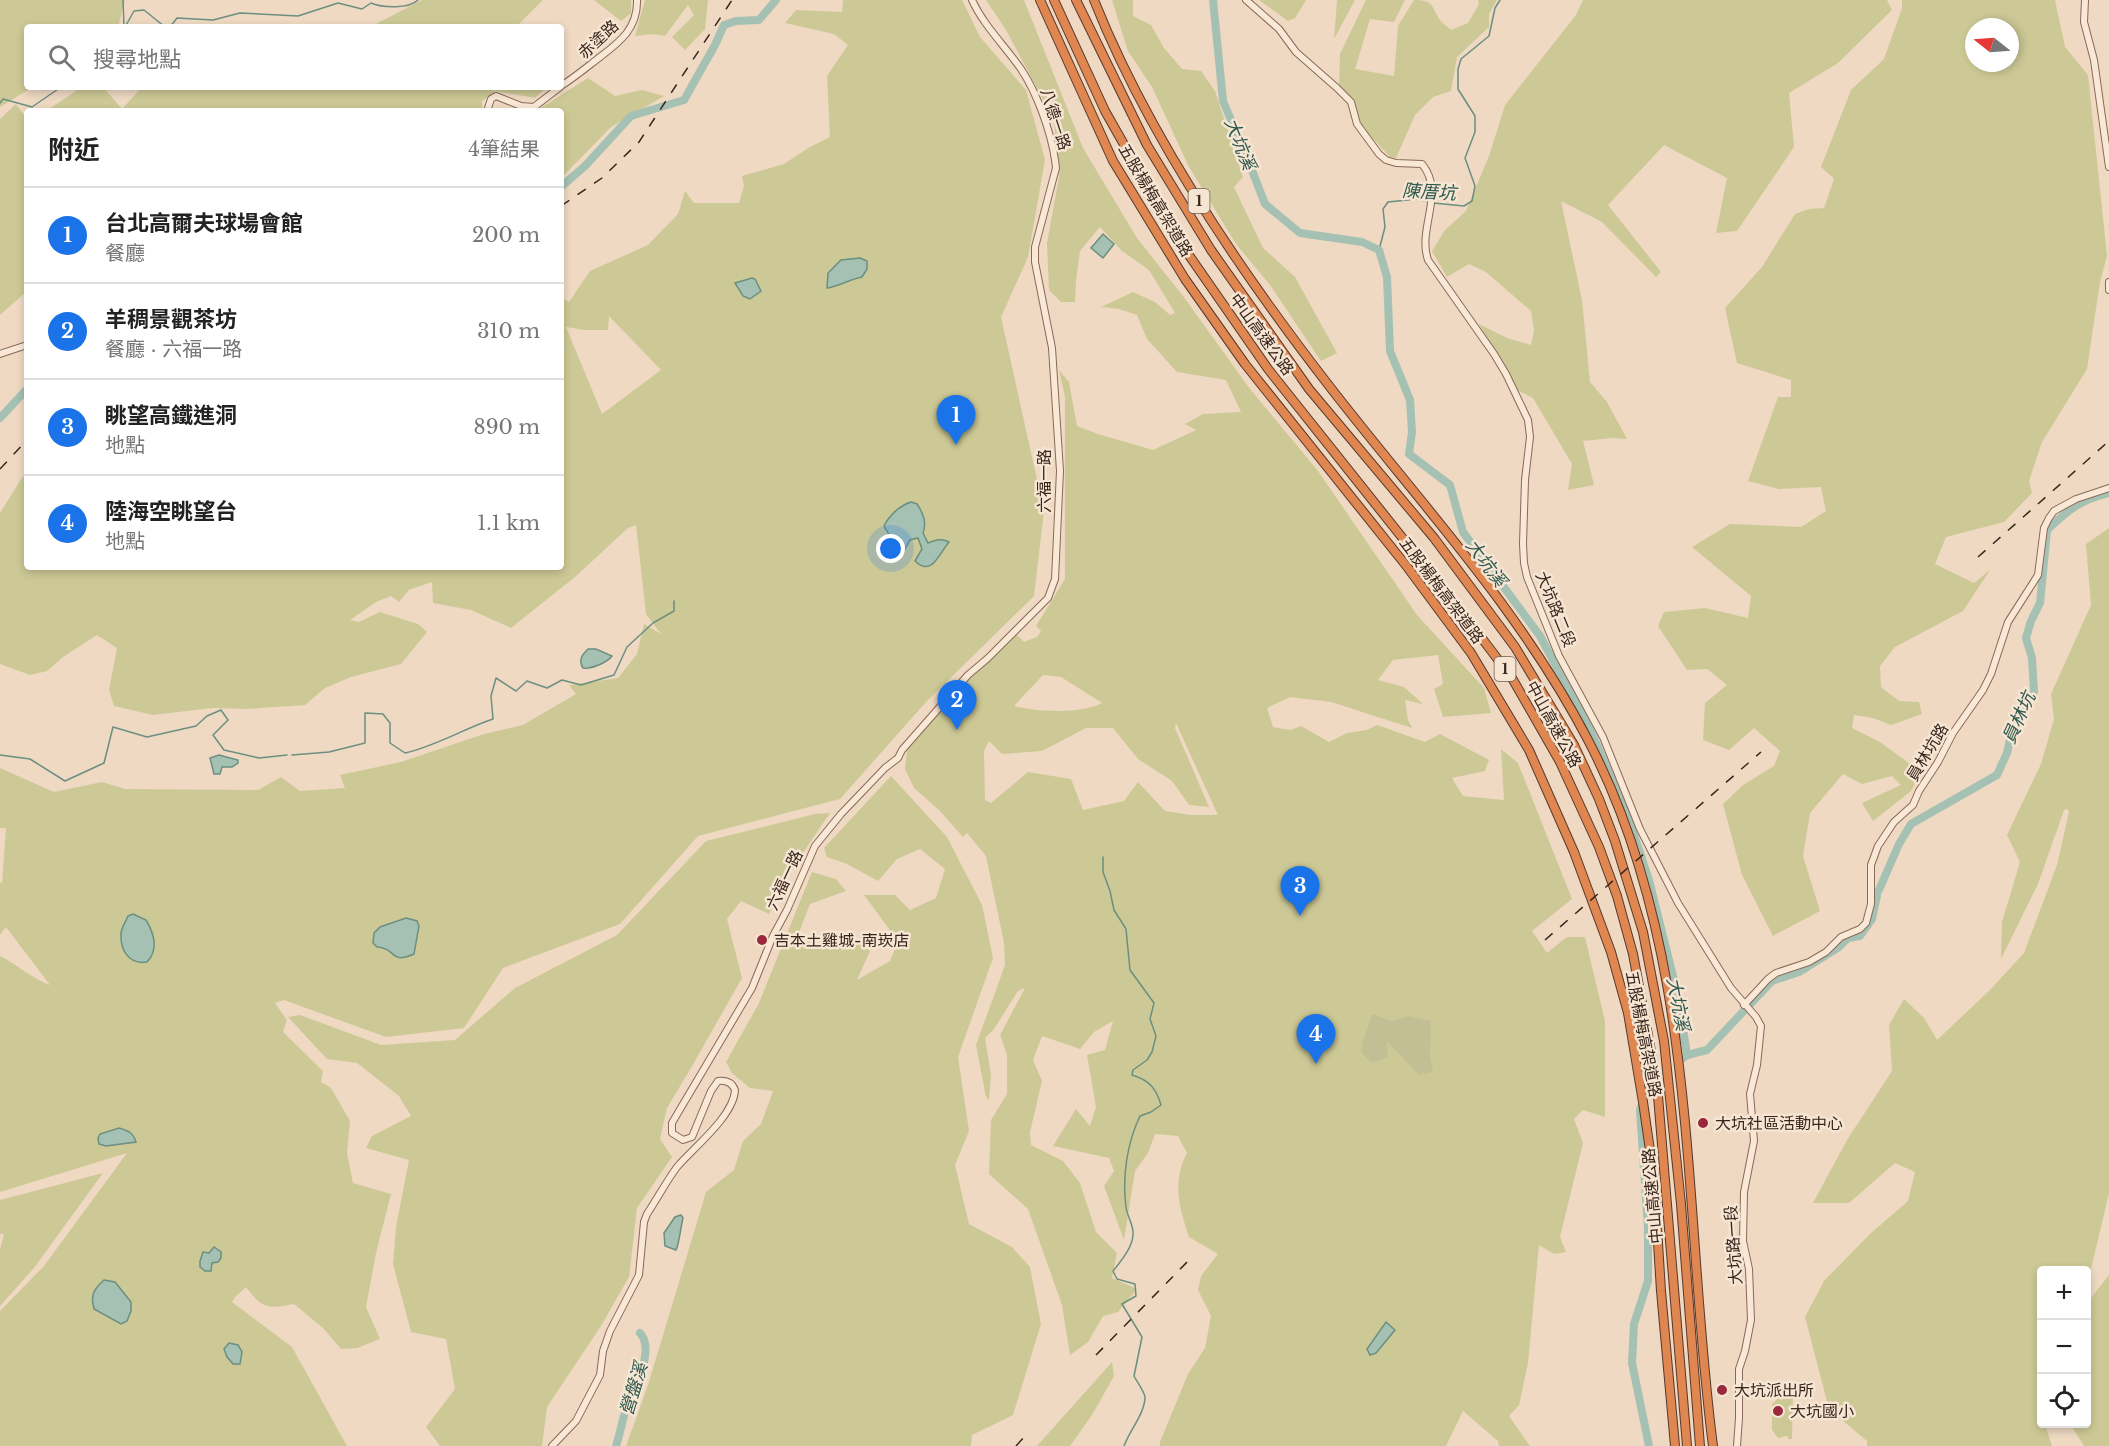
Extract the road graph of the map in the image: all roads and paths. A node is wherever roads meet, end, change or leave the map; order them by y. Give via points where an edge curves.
1 (637, 0) edge
2 (972, 0) edge
3 (1040, 0) edge
4 (1054, 0) edge
5 (1076, 0) edge
6 (1094, 0) edge
7 (1246, 0) edge
8 (2085, 0) edge
9 (564, 84) edge
10 (556, 90) edge
11 (487, 108) edge
12 (2109, 167) edge
13 (1035, 262) joint
14 (2109, 282) edge
15 (2109, 290) edge
16 (24, 346) edge
17 (0, 354) edge
18 (2109, 488) edge
19 (1747, 1008) junction
20 (552, 1446) edge
21 (1675, 1446) edge
22 (1687, 1446) edge
23 (1700, 1446) edge
24 (1713, 1446) edge
25 (1737, 1446) edge

1 - 9 street, 赤塗路 via 637,12 626,35
2 - 13 street, 八德一路 via 1032,87 1054,153 1056,168 1035,247
3 - 21 highway, 五股楊梅高架道路 / 1 via 1113,161 1185,279 1245,364 1472,653 1529,750 1574,852 1611,952 1628,1013 1654,1178
4 - 22 highway, 中山高速公路 / 1 via 1105,111 1177,238 1268,369 1512,678 1560,762 1595,838 1633,954 1658,1084
5 - 23 highway, 中山高速公路 / 1 via 1147,145 1211,250 1309,389 1434,538 1515,647 1574,745 1599,800 1643,932 1664,1041
6 - 24 highway, 五股楊梅高架道路 / 1 via 1148,114 1192,190 1263,297 1330,387 1510,615 1548,670 1609,785 1655,929 1668,988 1681,1083
7 - 19 street, 大坑路二段 via 1351,102 1357,124 1379,154 1396,163 1422,164 1427,170 1432,198 1424,236 1428,260 1494,354 1528,420 1523,544 1527,577 1559,656 1603,737 1640,829 1678,903
8 - 12 street via 2084,22 2094,60
10 - 11 street, 赤塗路 via 534,107 496,96
13 - 20 street, 六福一路 via 1052,348 1060,471 1051,593 958,685 898,758 815,846 752,988 676,1117 672,1133 679,1139 692,1137 718,1081 731,1083 735,1090 733,1098 711,1133 675,1169 647,1214 639,1275 610,1331 600,1375 576,1421
14 - 15 street
16 - 17 street
18 - 19 street, 員林坑路 via 2076,498 2049,518 2038,574 2008,622 1983,690 1953,733 1913,805 1894,822 1878,846 1871,865 1871,904 1866,923 1809,962 1776,973
19 - 25 street, 大坑路一段 via 1759,1021 1761,1031 1750,1094 1754,1141 1744,1192 1743,1241 1749,1269 1751,1320 1739,1369

